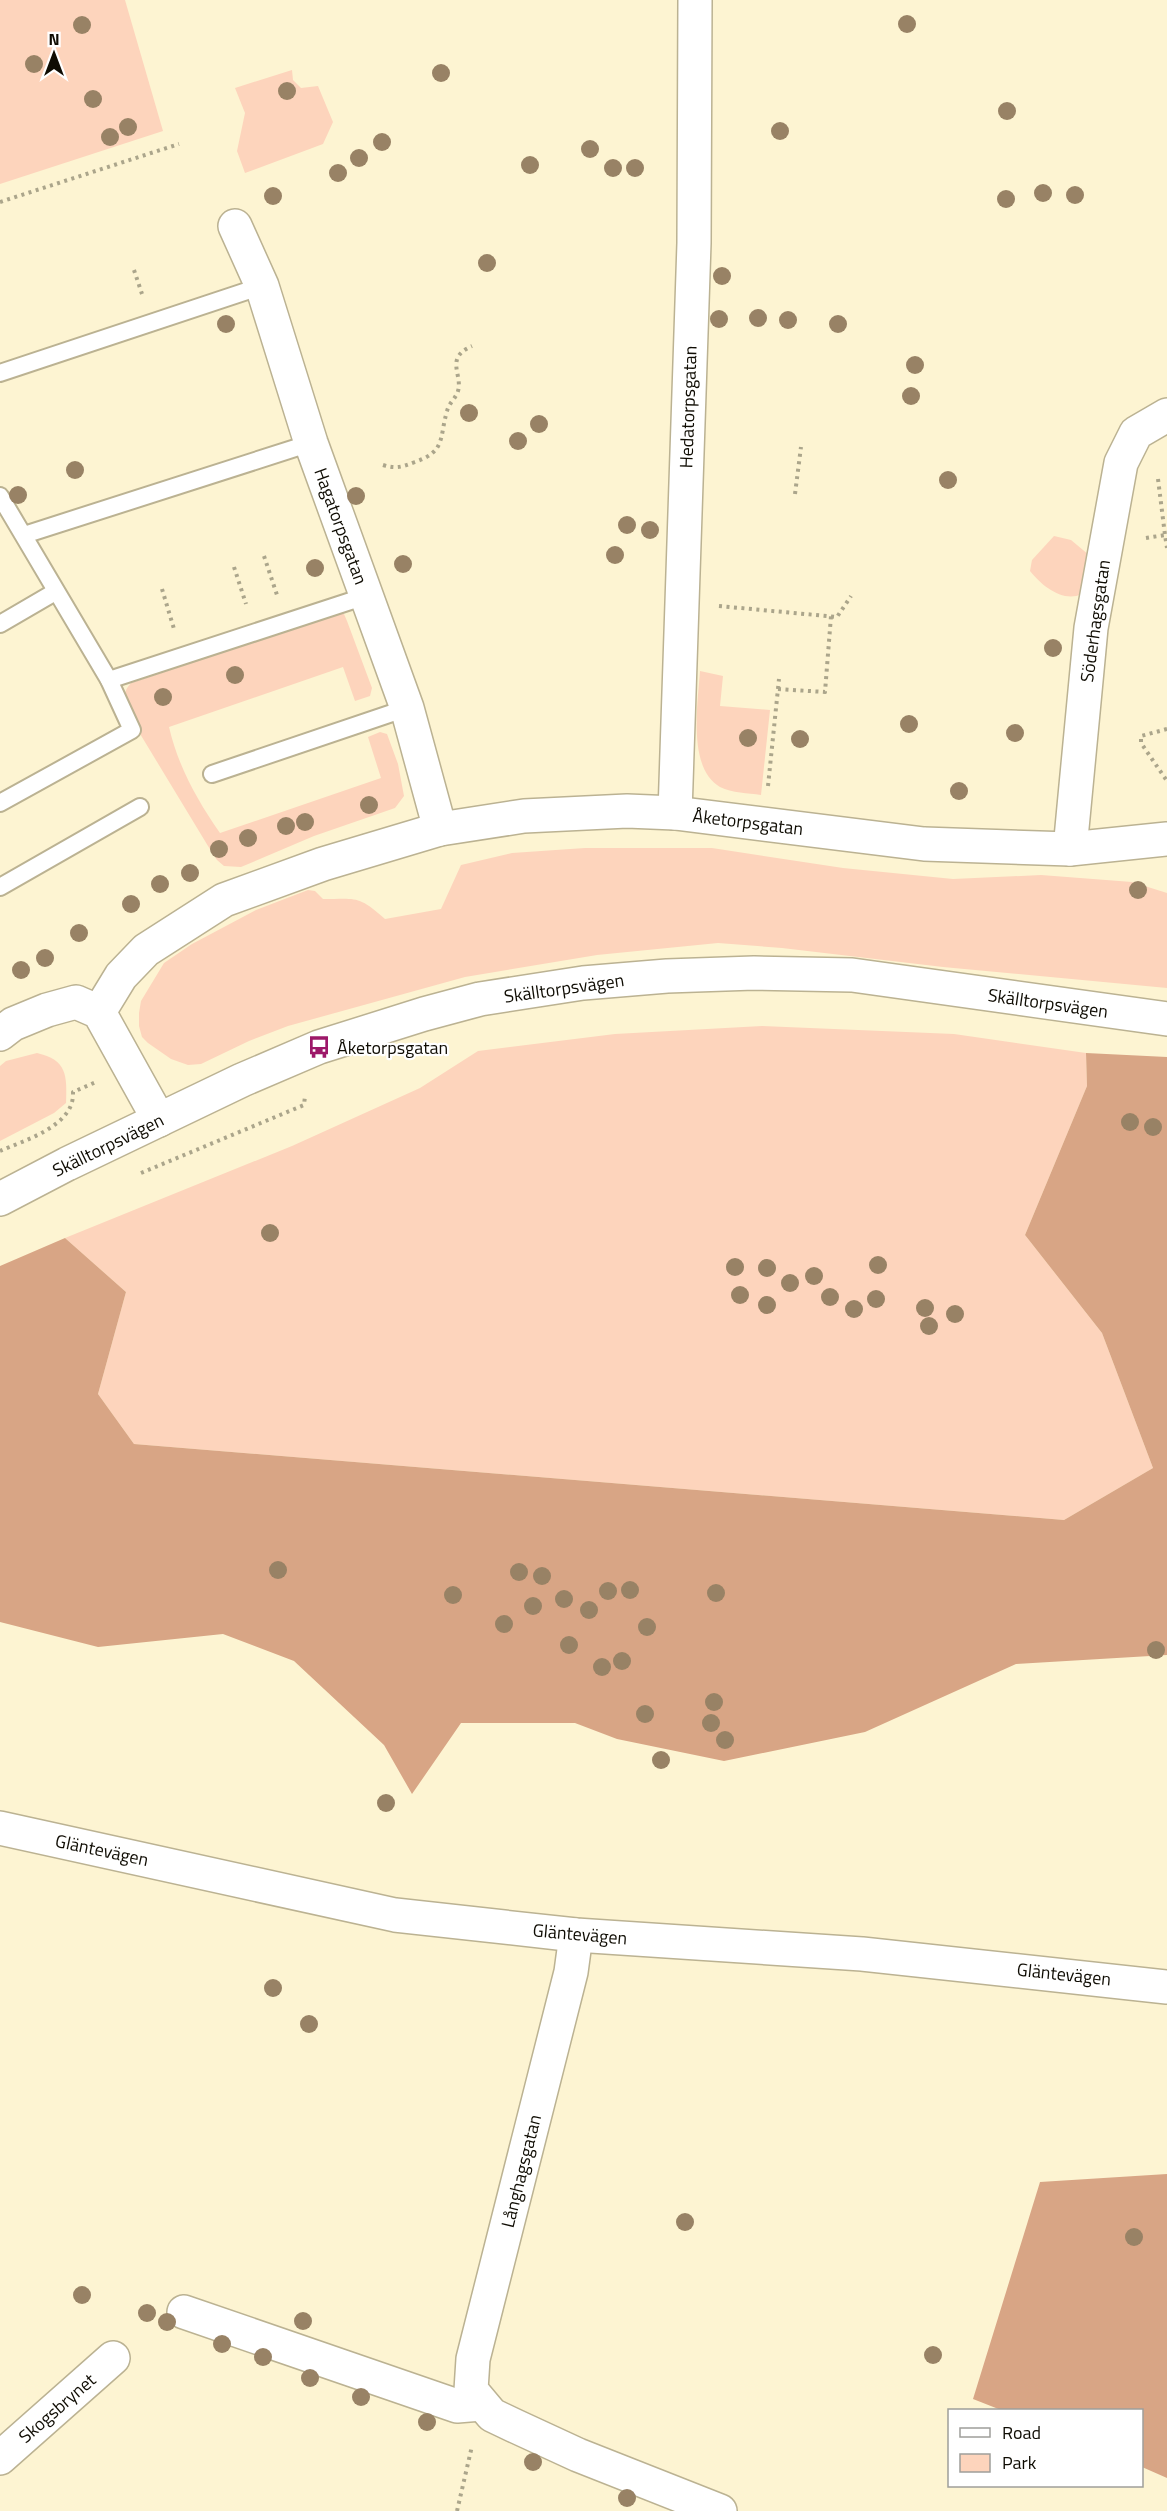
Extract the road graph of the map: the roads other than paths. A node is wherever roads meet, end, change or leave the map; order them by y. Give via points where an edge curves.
1 (695, 0) edge
2 (235, 226) dead end
3 (262, 286) junction
4 (0, 373) edge
5 (1167, 415) edge
6 (311, 443) junction
7 (0, 496) edge
8 (24, 535) junction
9 (55, 592) junction
10 (366, 596) junction
11 (0, 624) edge
12 (109, 680) junction
13 (407, 708) junction
14 (212, 774) dead end
15 (0, 803) edge
16 (140, 807) dead end
17 (675, 813) junction
18 (441, 829) junction
19 (1167, 839) edge
20 (1070, 849) junction
21 (0, 887) edge
22 (99, 1012) junction
23 (1167, 1019) edge
24 (0, 1034) edge
25 (159, 1120) junction
26 (0, 1199) edge
27 (0, 1828) edge
28 (576, 1935) junction
29 (1167, 1987) edge
30 (184, 2312) dead end
31 (113, 2358) dead end
32 (481, 2404) junction
33 (0, 2458) edge
34 (720, 2511) edge

1 - 17 street, Hedatorpsgatan via 694,243
2 - 3 street, Hagatorpsgatan
3 - 4 lane
3 - 6 street, Hagatorpsgatan
5 - 20 street, Söderhagsgatan via 1136,433 1121,463 1091,628
6 - 8 lane
6 - 10 street, Hagatorpsgatan
7 - 8 lane
8 - 9 lane
9 - 11 lane
9 - 12 lane
10 - 12 lane
10 - 13 street, Hagatorpsgatan
12 - 15 lane via 132,730
13 - 14 lane
13 - 18 street, Hagatorpsgatan
16 - 21 lane
17 - 18 street, Åketorpsgatan via 524,816
17 - 20 street, Åketorpsgatan via 924,844
18 - 22 street, Åketorpsgatan via 323,864 224,900 146,950 121,976
19 - 20 street, Åketorpsgatan
22 - 24 street via 76,1002 13,1024
22 - 25 street
23 - 25 street, Skälltorpsvägen via 852,975 722,974 583,983 480,999 359,1033 319,1047
25 - 26 street, Skälltorpsvägen
27 - 28 street, Gläntevägen via 395,1915
28 - 29 street, Gläntevägen via 862,1954
28 - 32 street, Långhagsgatan via 571,1972 473,2360 471,2390
30 - 32 street via 457,2406
31 - 33 street, Skogsbrynet
32 - 34 street via 492,2415 536,2436

